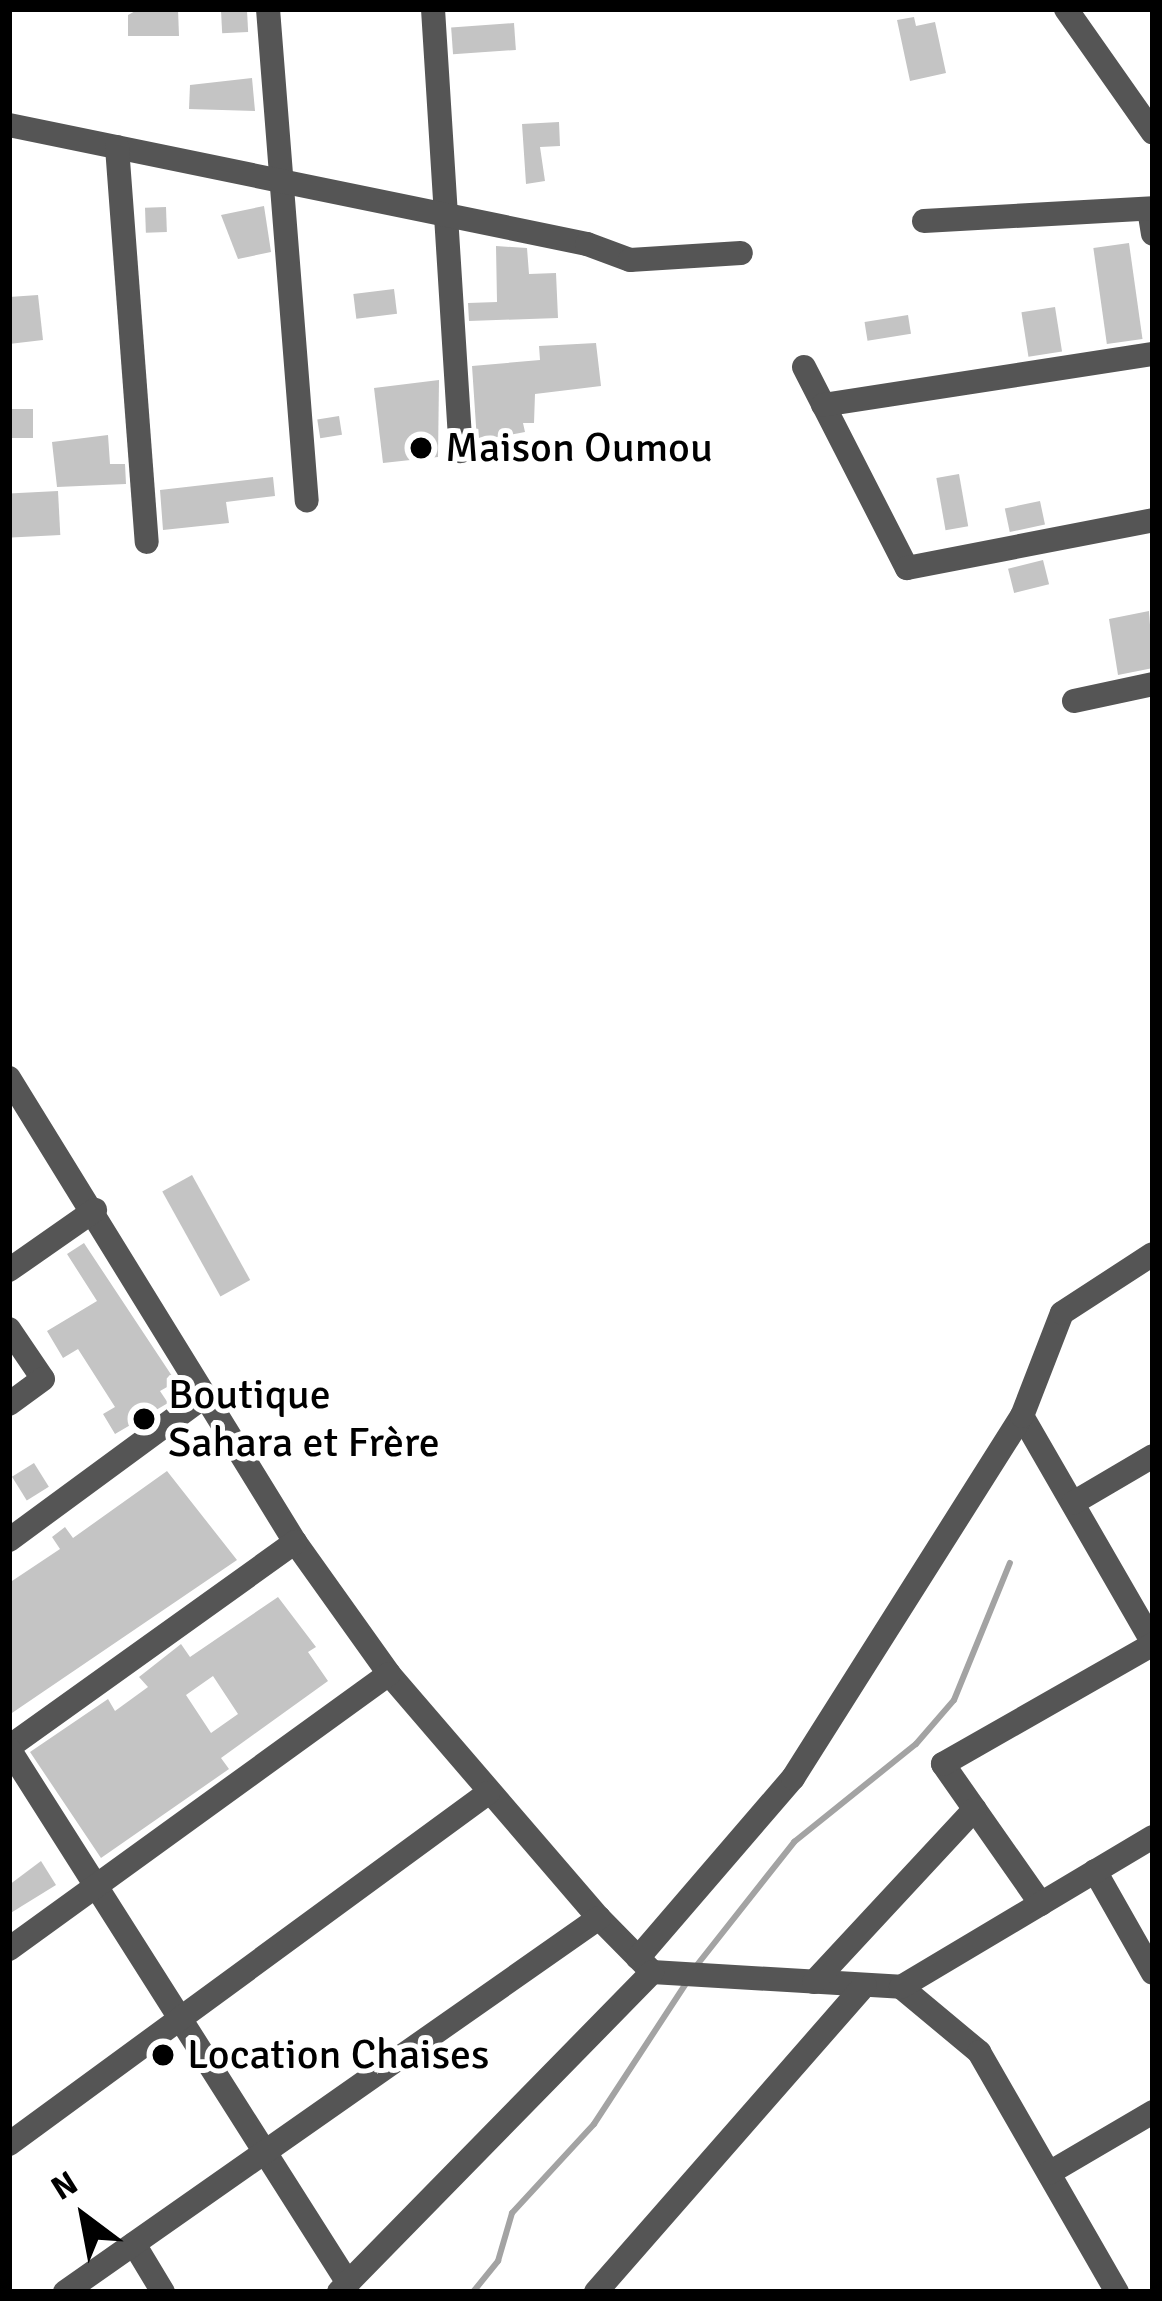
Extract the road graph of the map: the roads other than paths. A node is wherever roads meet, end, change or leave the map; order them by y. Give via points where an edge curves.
1 (268, 9) edge
2 (433, 9) edge
3 (1066, 9) edge
4 (9, 125) edge
5 (1153, 133) edge
6 (117, 147) junction
7 (288, 182) junction
8 (446, 215) junction
9 (1152, 217) edge
10 (924, 221) dead end
11 (741, 253) dead end
12 (1153, 354) edge
13 (804, 367) dead end
14 (824, 405) junction
15 (461, 451) dead end
16 (307, 500) dead end
17 (1153, 520) edge
18 (147, 542) dead end
19 (1153, 684) edge
20 (1074, 701) dead end
21 (9, 1078) edge
22 (94, 1210) junction
23 (1153, 1254) edge
24 (9, 1270) edge
25 (9, 1329) edge
26 (202, 1398) junction
27 (9, 1404) edge
28 (1022, 1416) junction
29 (1153, 1456) edge
30 (1073, 1503) junction
31 (9, 1540) edge
32 (295, 1542) junction
33 (1153, 1644) edge
34 (389, 1674) junction
35 (9, 1748) edge
36 (488, 1793) junction
37 (975, 1809) junction
38 (1153, 1837) edge
39 (1095, 1871) junction
40 (96, 1886) junction
41 (1040, 1904) junction
42 (599, 1918) junction
43 (9, 1949) edge
44 (645, 1965) junction
45 (1153, 1973) edge
46 (814, 1982) junction
47 (865, 1985) junction
48 (901, 1987) junction
49 (180, 2018) junction
50 (1153, 2112) edge
51 (9, 2144) edge
52 (265, 2152) junction
53 (1048, 2173) junction
54 (134, 2244) junction
55 (344, 2287) edge
56 (65, 2292) edge
57 (163, 2292) edge
58 (596, 2292) edge
59 (1117, 2292) edge

1 - 7 street
2 - 8 street
3 - 5 street
4 - 6 street
6 - 7 street
6 - 18 street
7 - 8 street
7 - 16 street
8 - 11 street via 630,260
8 - 15 street
9 - 10 street
12 - 14 street
13 - 14 street
14 - 17 street via 907,568
19 - 20 street
21 - 22 street
22 - 24 street
22 - 26 street
23 - 28 street via 1062,1313
25 - 27 street via 43,1379
26 - 31 street
26 - 32 street
28 - 30 street
28 - 44 street via 794,1778
29 - 30 street
30 - 33 street
32 - 34 street
32 - 35 street
33 - 37 street via 943,1764
34 - 36 street
34 - 40 street
35 - 40 street
36 - 42 street
36 - 49 street
37 - 41 street
37 - 46 street
38 - 39 street
39 - 41 street
39 - 45 street
40 - 43 street
40 - 49 street
41 - 48 street
42 - 44 street
42 - 52 street
44 - 46 street
44 - 55 street
46 - 47 street
47 - 48 street
47 - 58 street
48 - 53 street via 979,2052
49 - 51 street
49 - 52 street
50 - 53 street
52 - 54 street
52 - 55 street
53 - 59 street
54 - 56 street
54 - 57 street

